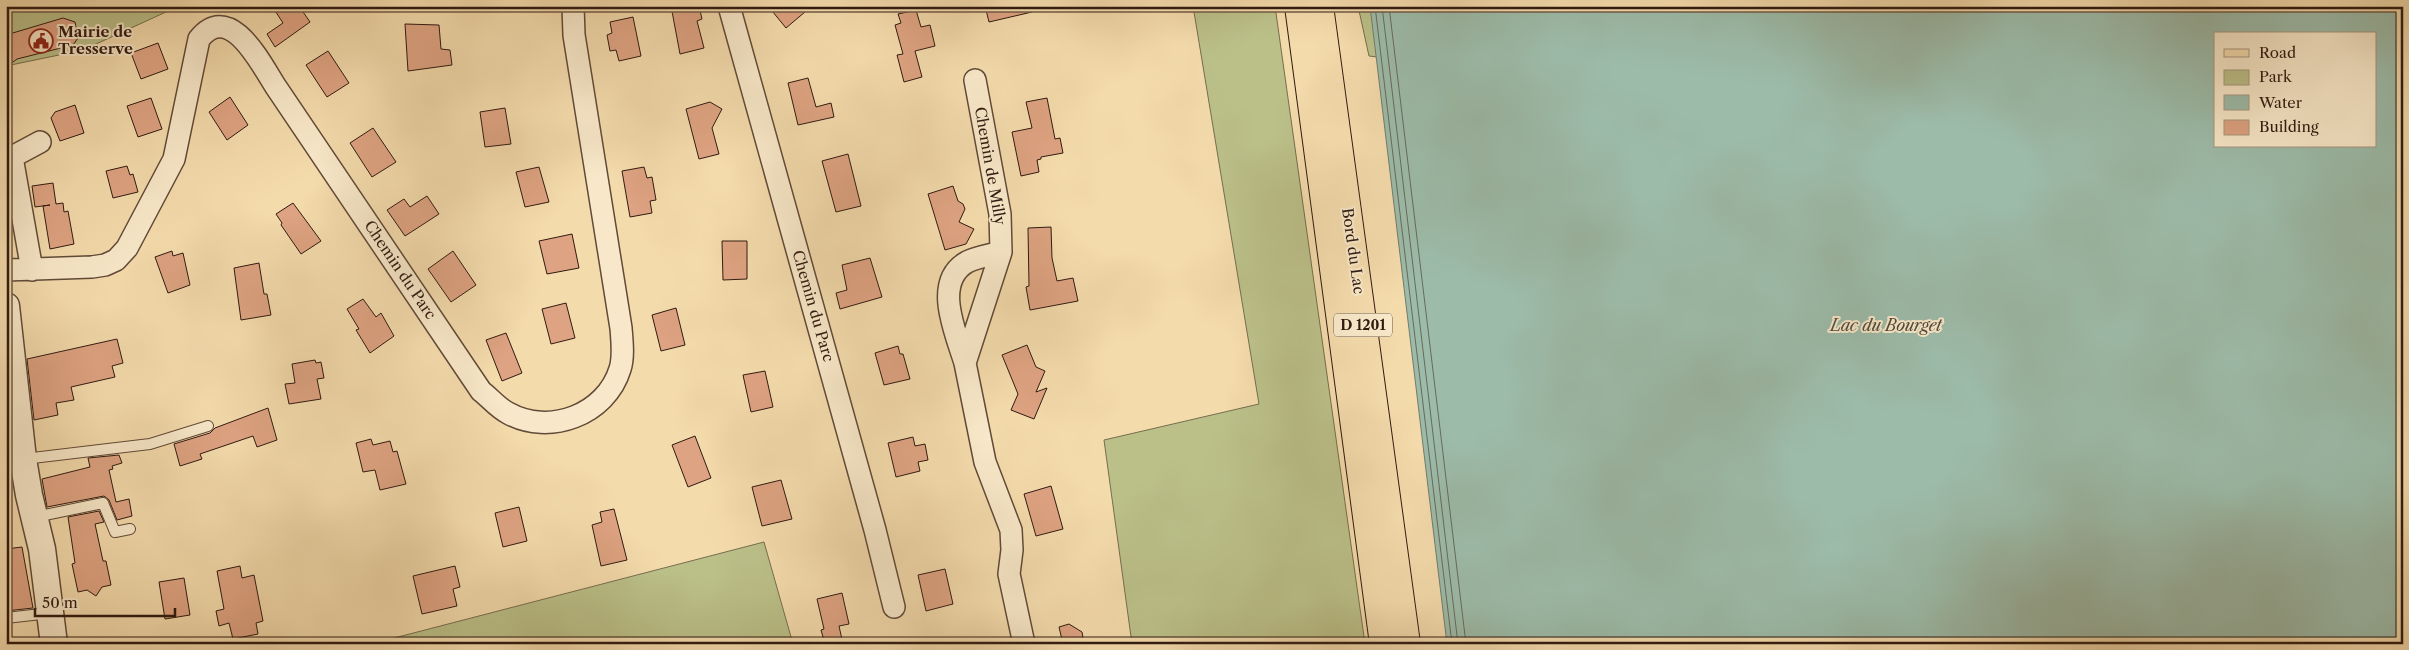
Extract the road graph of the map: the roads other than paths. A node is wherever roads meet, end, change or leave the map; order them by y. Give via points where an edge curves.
1 (573, 6) edge
2 (729, 6) edge
3 (1299, 6) edge
4 (1319, 6) edge
5 (975, 80) dead end
6 (40, 142) dead end
7 (1001, 252) junction
8 (6, 270) edge
9 (32, 270) junction
10 (6, 306) edge
11 (965, 363) junction
12 (208, 426) dead end
13 (23, 459) junction
14 (34, 517) junction
15 (130, 529) dead end
16 (894, 607) dead end
17 (51, 612) junction
18 (6, 618) edge
19 (54, 644) edge
20 (1024, 644) edge
21 (1384, 644) edge
22 (1406, 644) edge

1 - 9 street, Chemin du Parc via 574,35 620,318 622,348 621,368 616,381 595,406 579,416 563,422 526,419 508,413 481,391 246,40 231,28 212,27 199,39 174,159 122,254 105,265
2 - 16 street, Chemin du Parc
3 - 21 main road, Bord du Lac / D 1201
4 - 22 main road, Bord du Lac / D 1201
5 - 7 street, Chemin de Milly via 1000,214
6 - 9 street via 12,157
7 - 11 street, Chemin de Milly
7 - 11 street, Chemin de Milly via 969,261 958,268 948,285 948,299
8 - 9 street, Chemin du Parc
10 - 13 street
11 - 20 street, Chemin de Milly via 984,462 1011,530 1009,574
12 - 13 lane via 150,444
13 - 14 street
14 - 15 lane via 103,503 114,532
14 - 17 street
17 - 18 lane
17 - 19 street

